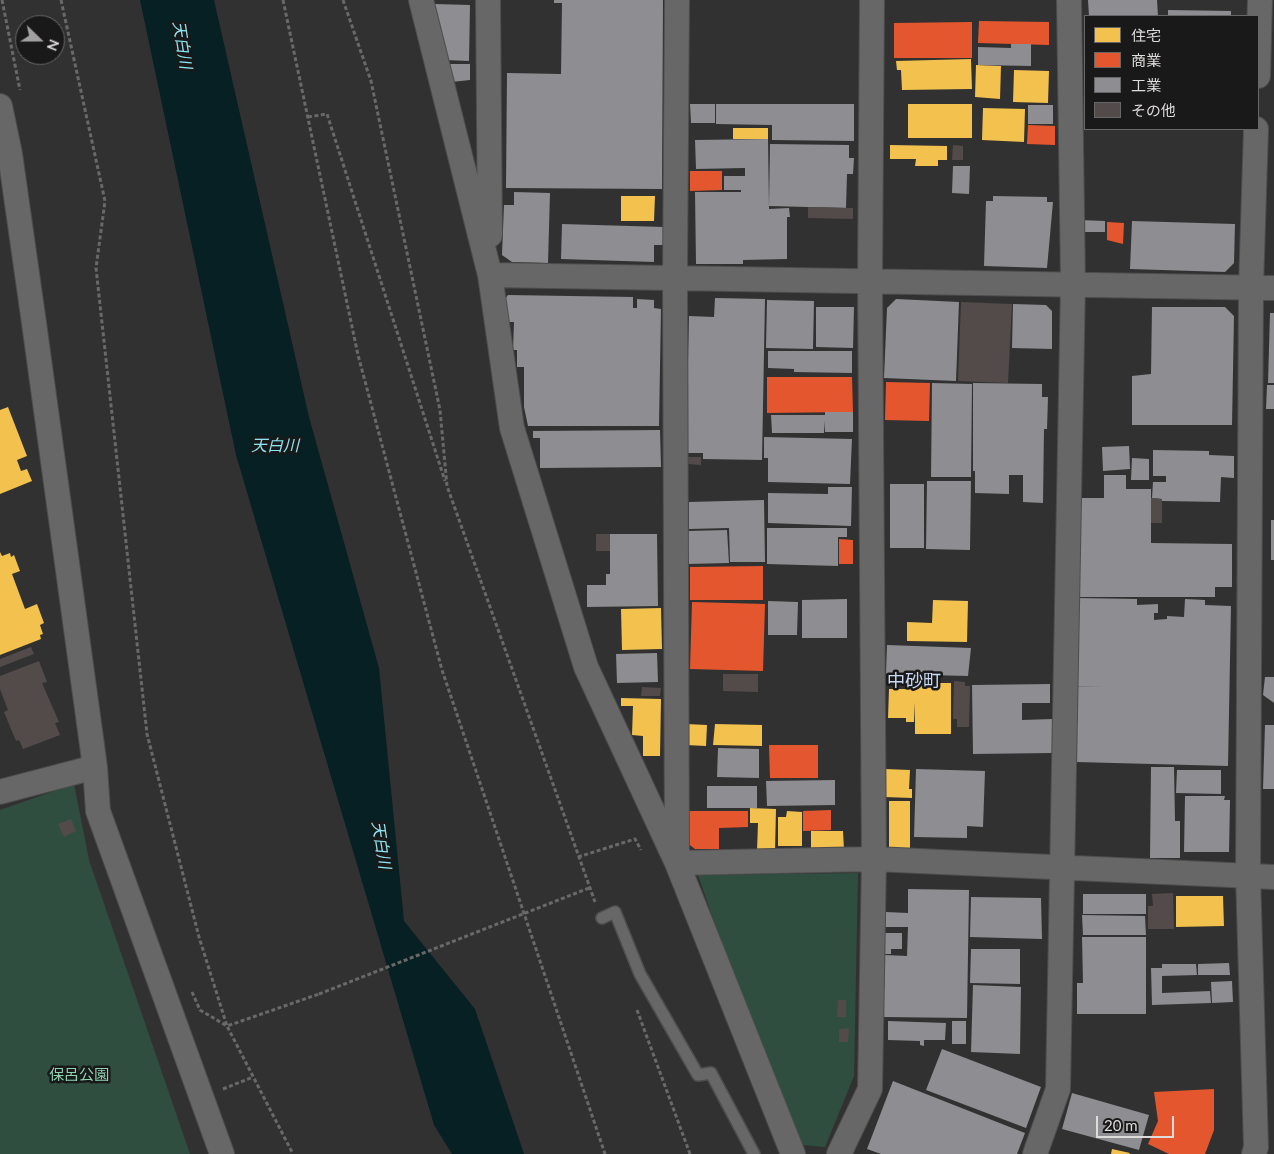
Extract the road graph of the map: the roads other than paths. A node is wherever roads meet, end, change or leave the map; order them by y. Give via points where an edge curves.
1 (421, 0) edge
2 (488, 0) edge
3 (678, 0) edge
4 (872, 0) edge
5 (1069, 0) edge
6 (1260, 0) edge
7 (1259, 38) edge
8 (0, 106) edge
9 (1256, 130) edge
10 (5, 156) edge
11 (490, 274) junction
12 (675, 277) junction
13 (870, 280) junction
14 (1073, 283) junction
15 (1263, 288) edge
16 (95, 767) junction
17 (0, 792) edge
18 (874, 859) junction
19 (677, 863) junction
20 (1061, 867) junction
21 (1248, 875) junction
22 (1274, 877) edge
23 (602, 918) road end
24 (1261, 1151) edge
25 (222, 1154) edge
26 (754, 1154) edge
27 (793, 1154) edge
28 (839, 1154) edge
29 (1035, 1154) edge

1 - 11 street
2 - 11 street
3 - 12 street
4 - 13 street
5 - 14 street
6 - 7 street
8 - 10 street
9 - 15 street
10 - 16 street
11 - 12 street
11 - 19 street via 512,428 586,667
12 - 13 street
12 - 19 street
13 - 14 street
13 - 18 street
14 - 15 street
14 - 20 street
15 - 21 street
16 - 17 street
16 - 25 street via 98,811
18 - 19 street
18 - 20 street
18 - 28 street via 870,1088
19 - 27 street
20 - 21 street
20 - 29 street via 1058,1089
21 - 22 street
21 - 24 street
23 - 26 lane via 615,912 640,974 698,1075 711,1073

